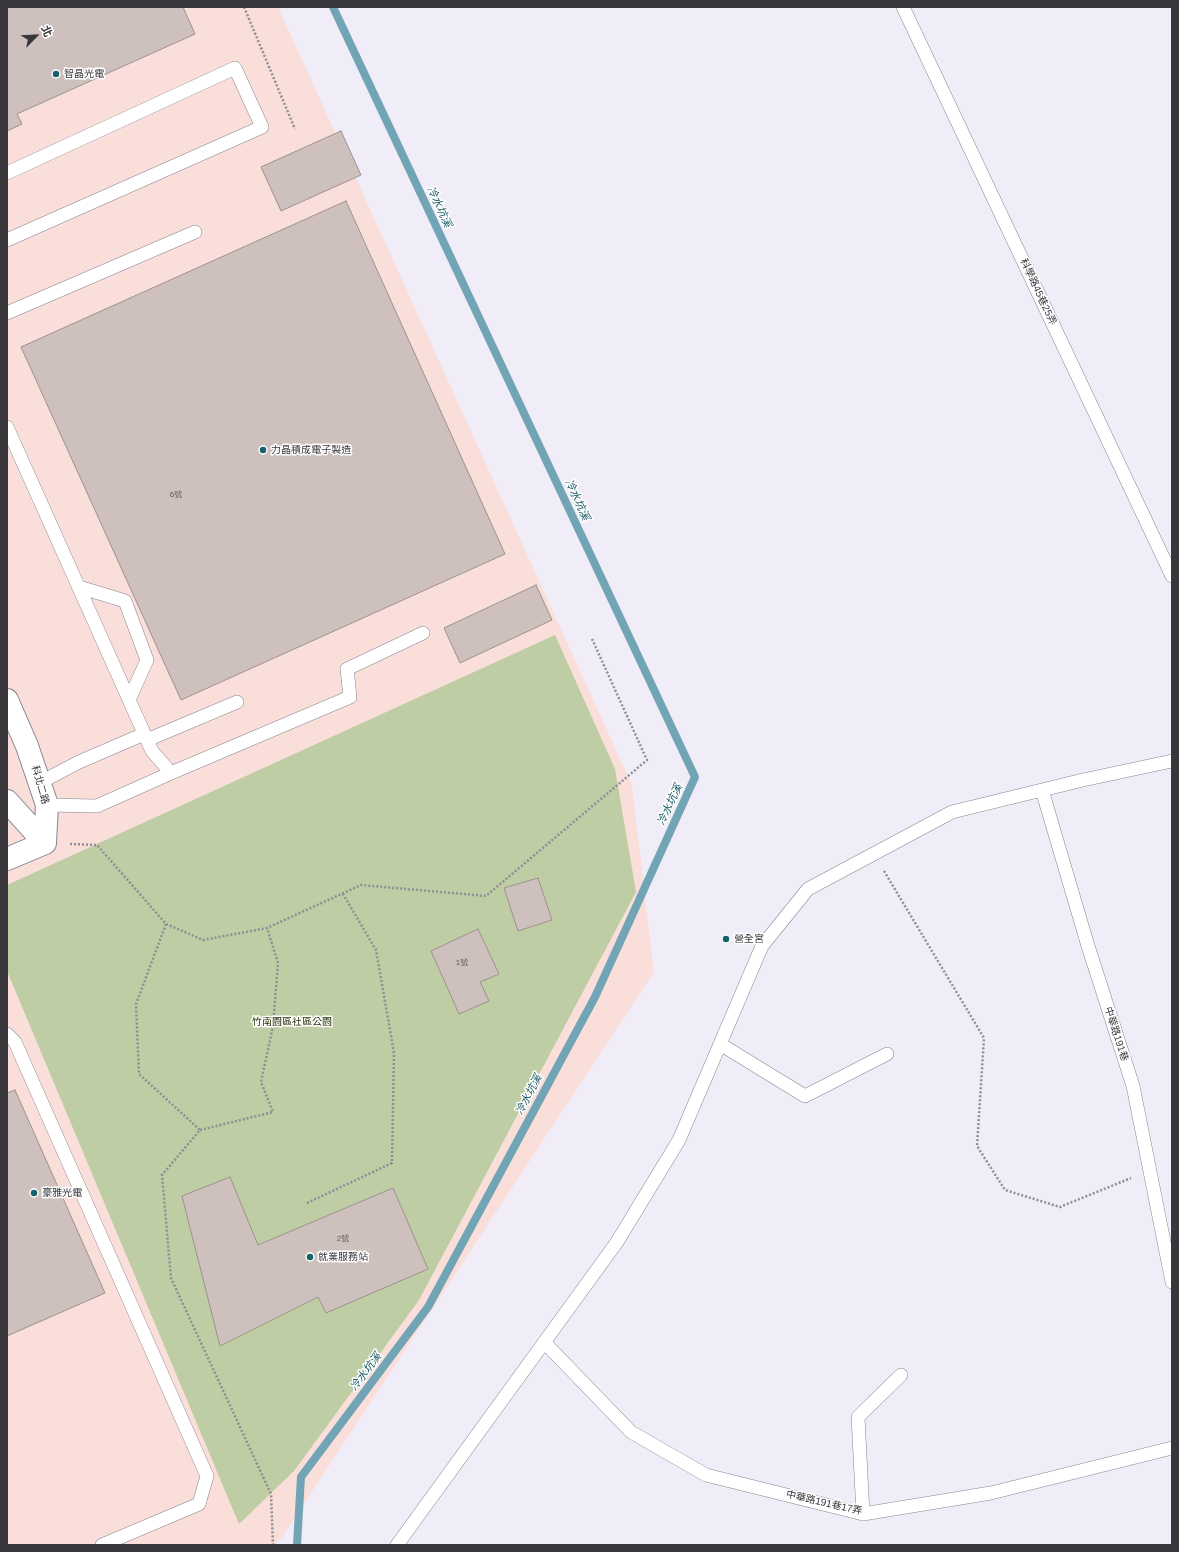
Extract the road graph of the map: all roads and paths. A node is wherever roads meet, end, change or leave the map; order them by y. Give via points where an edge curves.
1 (244, 7) edge
2 (903, 7) edge
3 (295, 129) dead end
4 (7, 173) edge
5 (196, 232) dead end
6 (7, 240) edge
7 (7, 313) edge
8 (7, 427) edge
9 (1172, 576) edge
10 (79, 587) junction
11 (422, 634) dead end
12 (592, 639) dead end
13 (7, 700) edge
14 (129, 700) junction
15 (237, 702) dead end
16 (145, 737) junction
17 (1172, 761) edge
18 (172, 773) junction
19 (41, 782) junction
20 (1042, 790) junction
21 (7, 801) edge
22 (47, 806) junction
23 (46, 843) junction
24 (874, 854) junction
25 (7, 859) edge
26 (343, 894) junction
27 (166, 924) junction
28 (266, 928) junction
29 (10, 1040) edge
30 (720, 1044) junction
31 (888, 1054) dead end
32 (200, 1130) junction
33 (1150, 1170) junction
34 (307, 1203) dead end
35 (1172, 1282) edge
36 (544, 1342) junction
37 (901, 1375) dead end
38 (1172, 1448) edge
39 (863, 1514) junction
40 (102, 1545) edge
41 (273, 1545) edge
42 (398, 1545) edge

1 - 3 path
2 - 9 lane, 科學路45巷25弄
4 - 6 lane via 235,68 262,128
5 - 7 lane
8 - 10 lane
10 - 14 lane
10 - 14 lane via 125,601 147,660
11 - 18 lane via 346,669 350,697
12 - 26 path via 647,760 486,896 361,885
13 - 19 street, 科北二路
14 - 16 lane
15 - 16 lane
16 - 18 lane via 152,751
16 - 19 lane via 79,762
17 - 20 lane
18 - 22 lane via 97,806
19 - 22 street, 科北二路
20 - 24 lane via 952,812
20 - 33 lane, 中華路191巷 via 1133,1086
21 - 23 street
22 - 23 street, 科北二路
23 - 25 street
23 - 27 path via 97,845
24 - 30 lane via 808,889 762,946
24 - 33 path via 984,1038 976,1146 1005,1190 1060,1207
26 - 28 path
26 - 34 path via 376,950 394,1053 392,1163
27 - 28 path via 204,940
27 - 32 path via 136,1004 139,1074
28 - 32 path via 278,963 273,1026 261,1082 273,1112
29 - 40 lane via 207,1476 199,1504
30 - 31 lane via 805,1096
30 - 36 lane via 679,1140 617,1242
32 - 41 path via 162,1175 171,1278 271,1494
33 - 35 lane, 中華路191巷
36 - 39 lane, 中華路191巷17弄 via 631,1432 706,1475
36 - 42 lane
37 - 39 lane via 858,1417
38 - 39 lane, 中華路191巷17弄 via 991,1493

